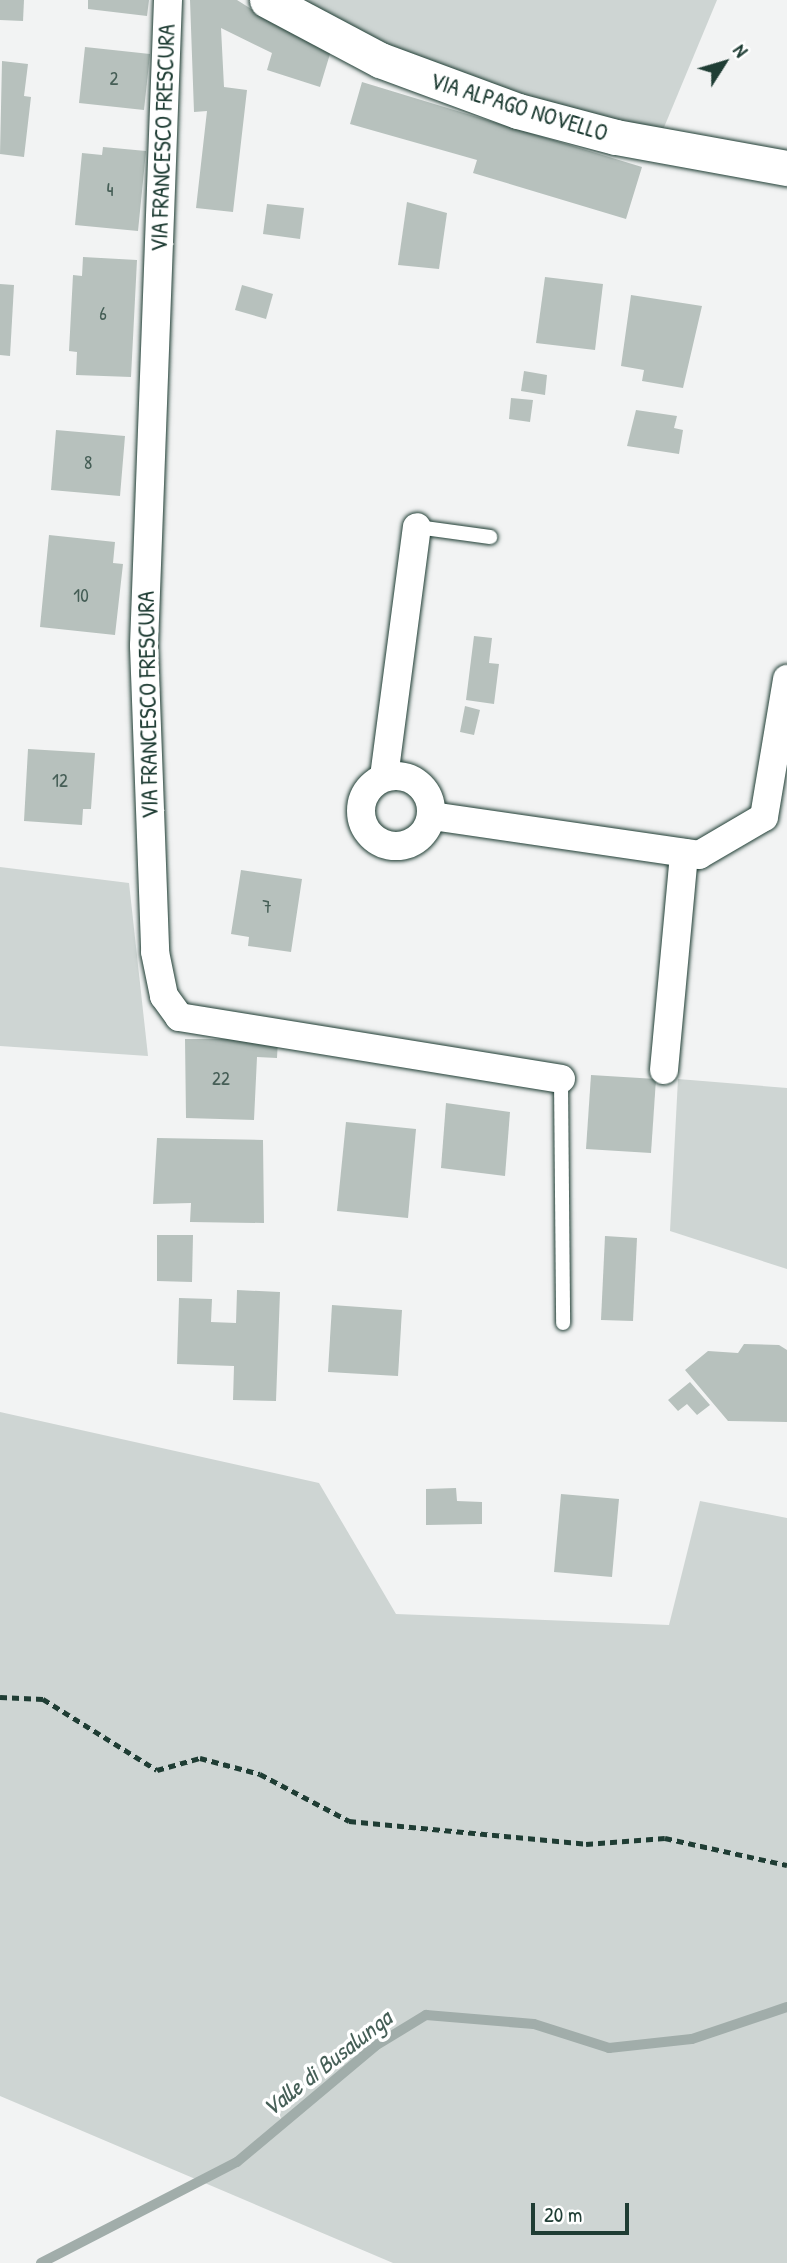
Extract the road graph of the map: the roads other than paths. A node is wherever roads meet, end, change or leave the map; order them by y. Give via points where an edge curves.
1 (168, 0) edge
2 (267, 0) edge
3 (787, 168) edge
4 (417, 527) joint
5 (491, 537) dead end
6 (787, 679) edge
7 (384, 777) junction
8 (432, 816) junction
9 (684, 853) junction
10 (664, 1070) dead end
11 (561, 1079) joint
12 (563, 1323) dead end

1 - 11 street, VIA FRANCESCO FRESCURA via 144,646 155,952 164,996 179,1017
2 - 3 street, VIA ALPAGO NOVELLO via 380,60 518,111 616,137
4 - 5 lane
4 - 7 street
6 - 9 street via 764,817 699,855
7 - 8 street via 402,776 419,783 430,798
7 - 8 street via 368,788 361,805 363,824 373,839 391,847 410,845 424,833
8 - 9 street
9 - 10 street
11 - 12 lane

